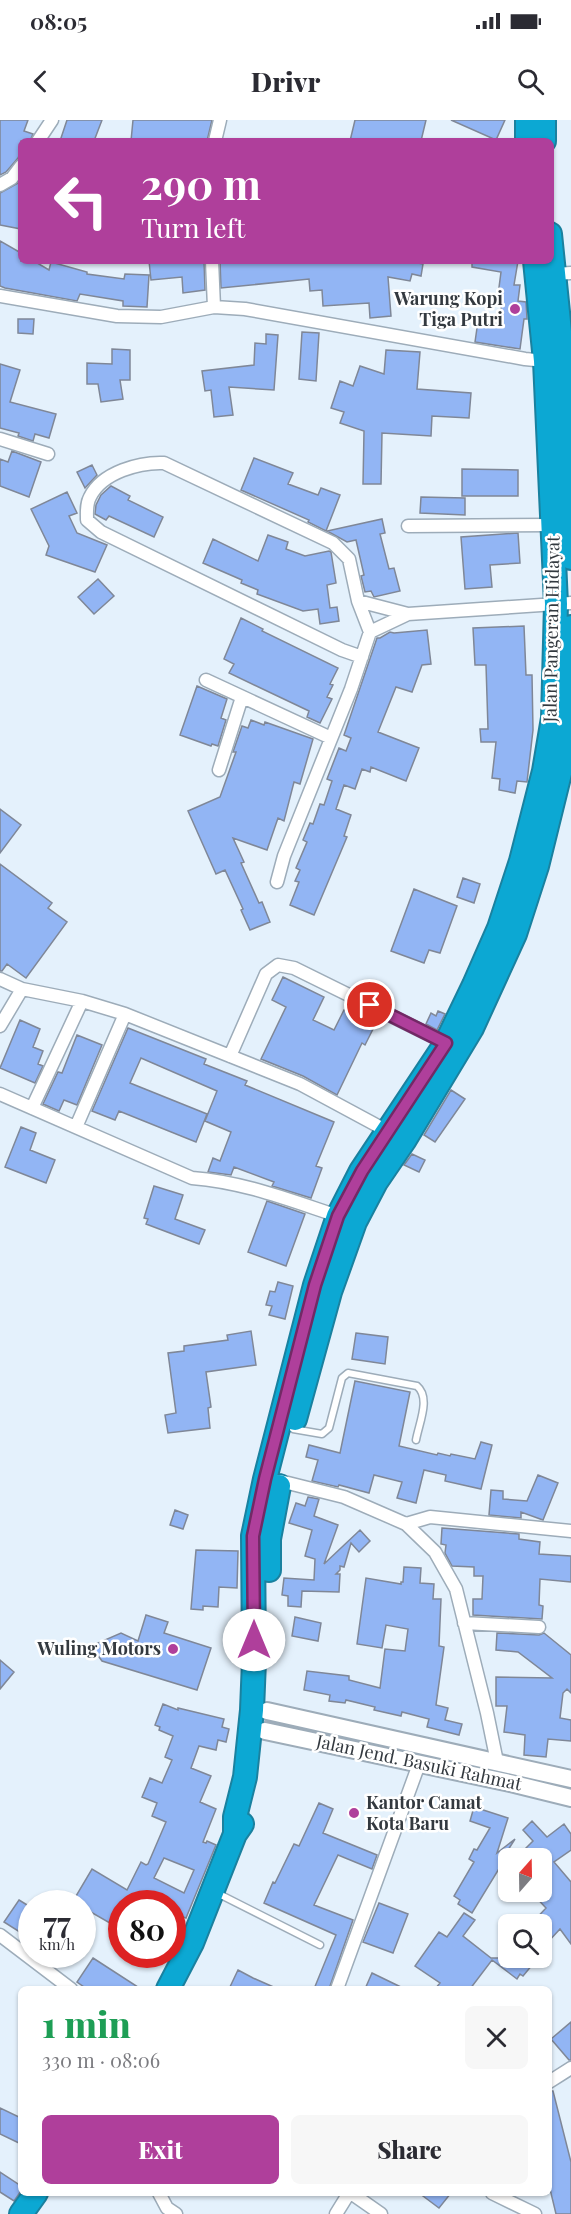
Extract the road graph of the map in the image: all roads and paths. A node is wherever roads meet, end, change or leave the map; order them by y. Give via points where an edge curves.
1 (52, 120) edge
2 (220, 120) edge
3 (527, 120) edge
4 (544, 120) edge
5 (40, 138) edge
6 (216, 138) edge
7 (527, 138) edge
8 (544, 138) edge
9 (18, 169) edge
10 (0, 185) edge
11 (554, 246) edge
12 (212, 264) edge
13 (536, 264) edge
14 (563, 273) edge
15 (0, 296) edge
16 (214, 307) junction
17 (554, 361) junction
18 (0, 440) edge
19 (48, 454) dead end
20 (553, 525) junction
21 (408, 526) dead end
22 (571, 558) edge
23 (358, 601) junction
24 (563, 603) edge
25 (408, 614) junction
26 (571, 627) edge
27 (370, 632) junction
28 (362, 657) junction
29 (207, 680) dead end
30 (242, 697) junction
31 (331, 738) junction
32 (219, 770) dead end
33 (277, 882) dead end
34 (0, 979) edge
35 (482, 988) junction
36 (22, 989) junction
37 (82, 1001) junction
38 (125, 1014) junction
39 (0, 1026) edge
40 (458, 1032) junction
41 (230, 1056) junction
42 (0, 1094) edge
43 (32, 1108) junction
44 (76, 1127) junction
45 (396, 1136) junction
46 (338, 1216) junction
47 (293, 1429) junction
48 (416, 1440) dead end
49 (280, 1481) junction
50 (406, 1524) junction
51 (571, 1531) edge
52 (465, 1623) junction
53 (539, 1627) dead end
54 (259, 1721) junction
55 (497, 1761) junction
56 (419, 1764) junction
57 (571, 1779) edge
58 (568, 1800) edge
59 (214, 1892) junction
60 (0, 1935) edge
61 (321, 1945) dead end
62 (67, 1986) edge
63 (170, 1986) edge
64 (339, 1986) edge
65 (571, 2068) edge
66 (552, 2080) edge
67 (34, 2196) edge
68 (161, 2196) edge
69 (348, 2196) edge
70 (354, 2196) edge
71 (498, 2196) edge
72 (21, 2214) edge
73 (176, 2214) edge
74 (336, 2214) edge
75 (381, 2214) edge
76 (535, 2214) edge

1 - 5 street
2 - 6 street
3 - 7 highway
4 - 8 highway
9 - 10 street
11 - 14 highway, Jalan Pangeran Hidayat
12 - 16 street
13 - 17 highway, Jalan Pangeran Hidayat
14 - 17 highway, Jalan Pangeran Hidayat
15 - 16 street via 117,316 160,316
16 - 17 street via 245,309 525,360
17 - 20 highway, Jalan Pangeran Hidayat
17 - 22 highway, Jalan Pangeran Hidayat
18 - 19 street
20 - 21 street
20 - 24 highway, Jalan Pangeran Hidayat
23 - 25 street
23 - 27 street
23 - 28 street via 349,559 333,543 164,463 130,466 90,495 87,520 101,532
24 - 25 street
24 - 35 highway, Jalan Pangeran Hidayat via 544,771
25 - 27 street
26 - 35 highway, Jalan Pangeran Hidayat via 566,749 559,783 514,934
27 - 28 street
28 - 31 street
29 - 30 street
30 - 31 street
30 - 32 street
31 - 33 street
34 - 36 street
35 - 40 highway, Jalan Pangeran Hidayat
36 - 37 street
36 - 39 street
37 - 38 street
37 - 43 street
38 - 41 street
38 - 44 street
40 - 41 street via 278,965 266,974
40 - 45 highway, Jalan Pangeran Hidayat
41 - 45 street via 300,1084
42 - 43 street
43 - 44 street
44 - 46 street via 192,1178 224,1181
45 - 46 highway, Jalan Pangeran Hidayat via 362,1171
45 - 47 highway, Jalan Pangeran Hidayat via 355,1222 330,1292
46 - 54 highway, Jalan Pangeran Hidayat via 315,1285 253,1536 254,1660
47 - 48 lane via 322,1434 329,1428 342,1378 348,1373 417,1386 425,1397
47 - 49 highway, Jalan Pangeran Hidayat
49 - 50 street via 344,1497
49 - 54 highway, Jalan Pangeran Hidayat via 269,1539
50 - 51 street via 430,1517
50 - 52 street via 435,1552 456,1589
52 - 53 street
52 - 55 street
54 - 55 main road, Jalan Jend. Basuki Rahmat
54 - 56 main road, Jalan Jend. Basuki Rahmat
54 - 59 highway, Jalan Pangeran Hidayat via 235,1816 235,1834
55 - 57 main road, Jalan Jend. Basuki Rahmat
56 - 58 main road, Jalan Jend. Basuki Rahmat
56 - 64 street
59 - 61 lane
59 - 63 highway, Jalan Pangeran Hidayat
60 - 62 street
65 - 66 street
67 - 72 highway
68 - 73 street
69 - 74 street
70 - 75 street
71 - 76 street

